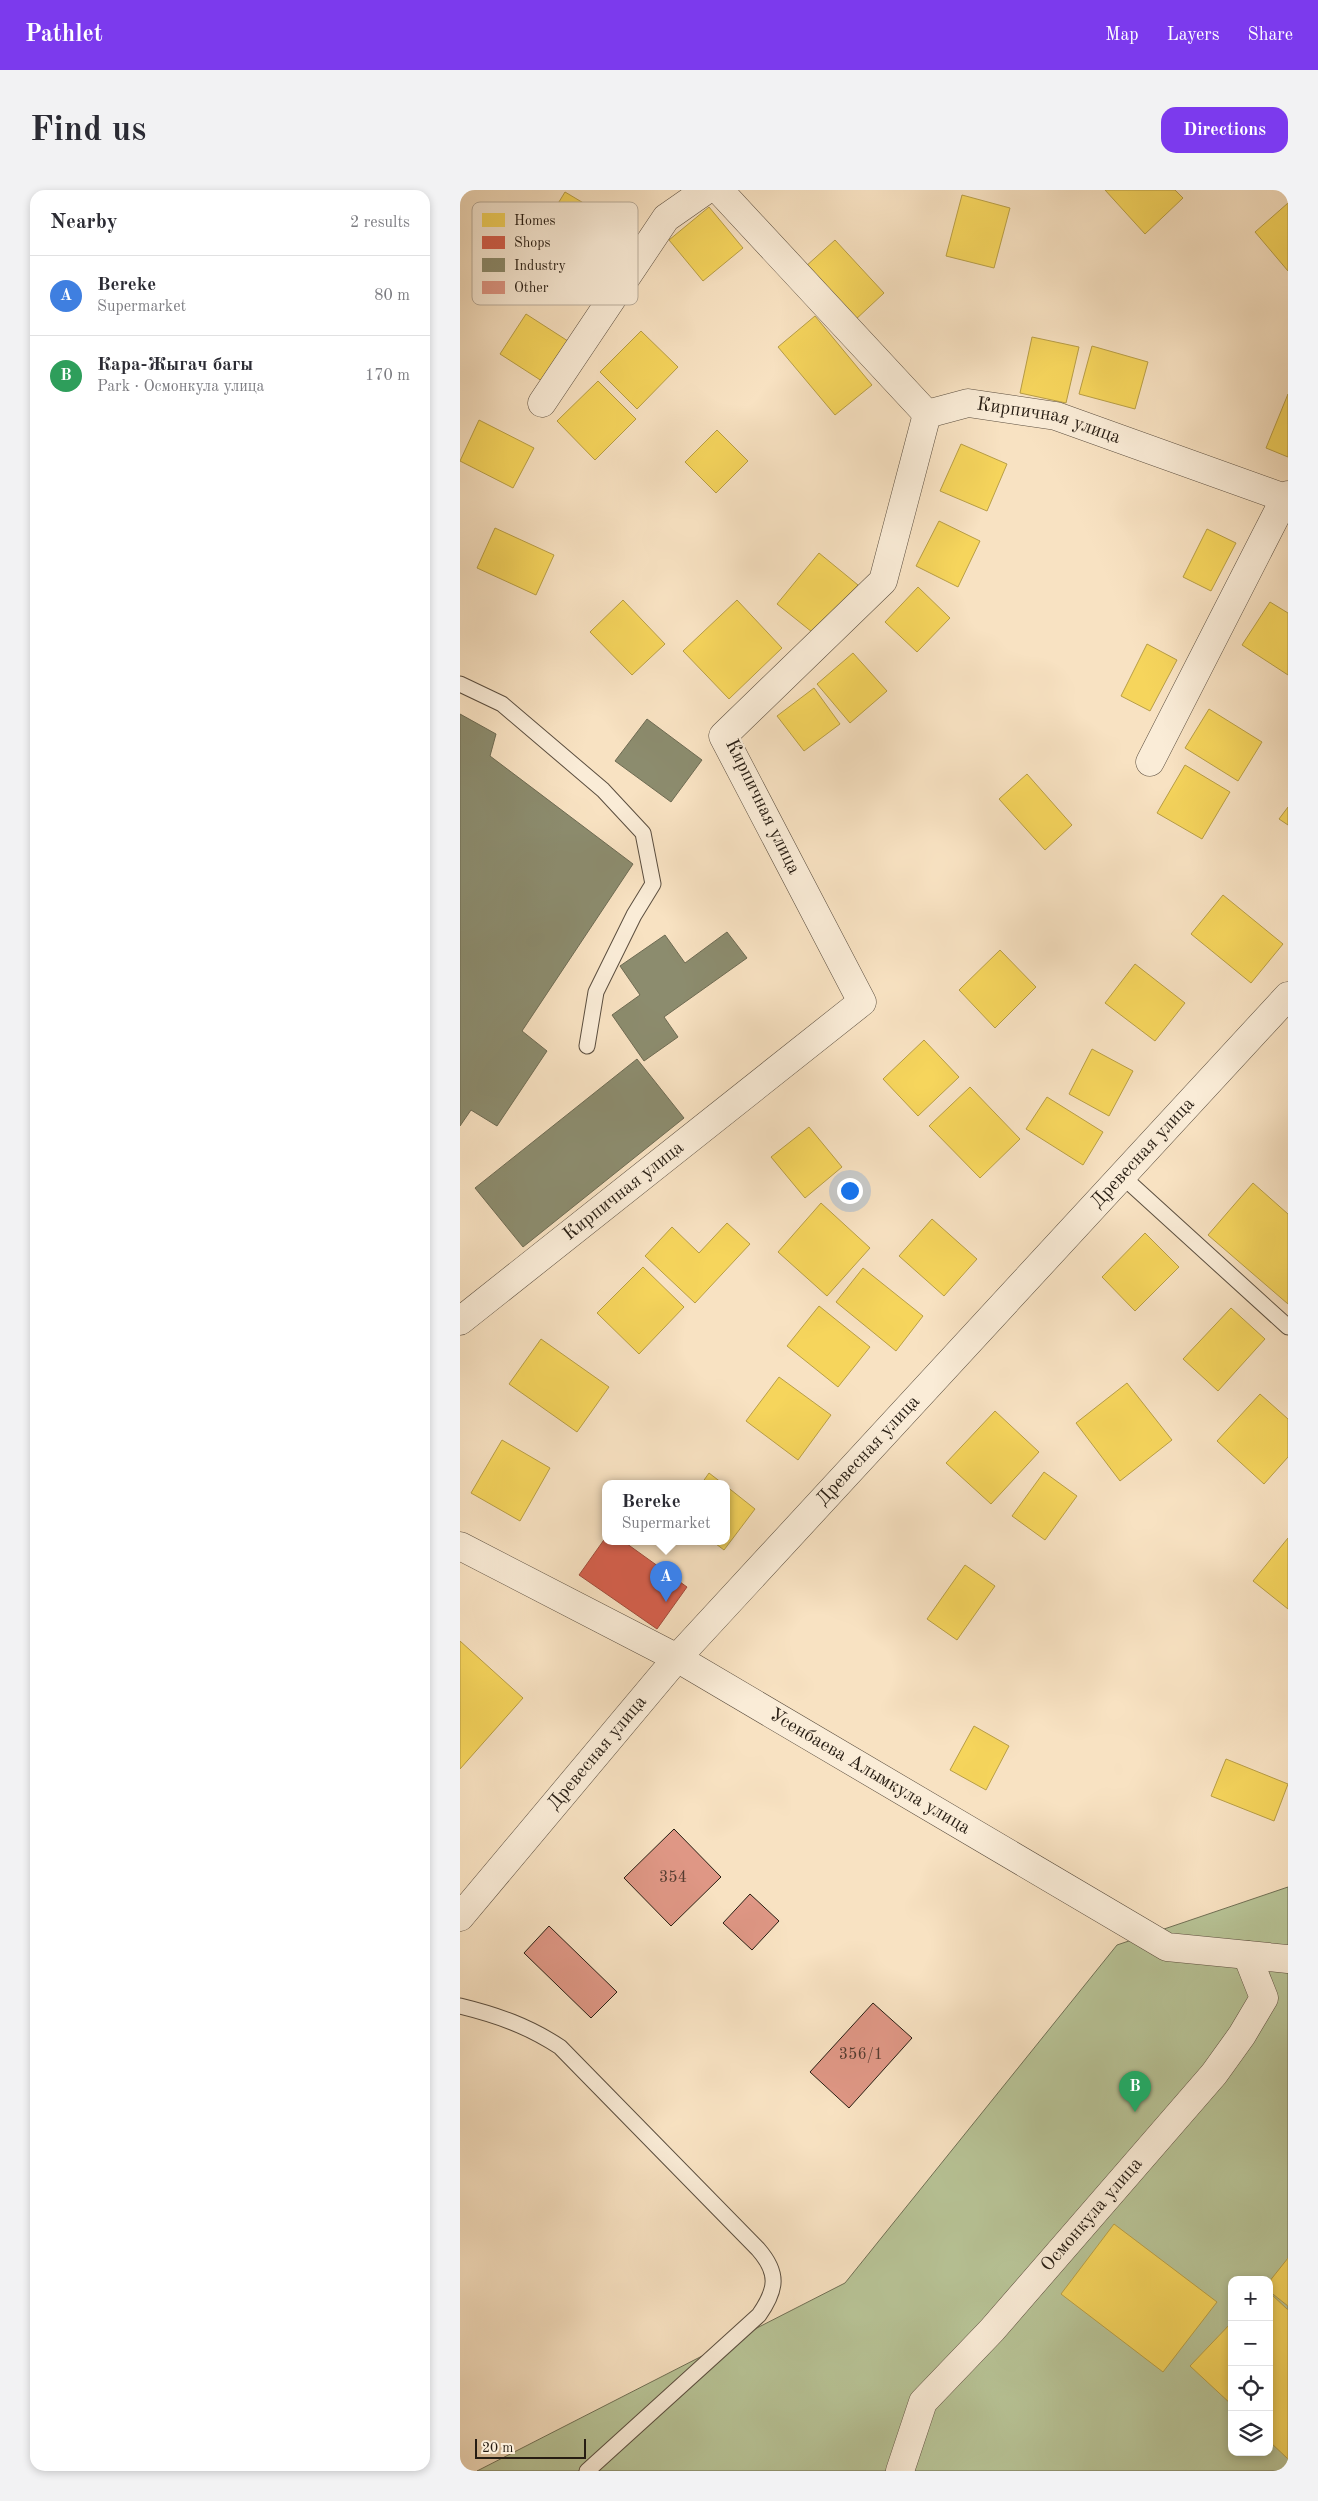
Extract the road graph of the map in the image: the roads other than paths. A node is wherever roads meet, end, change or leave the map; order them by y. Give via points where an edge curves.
1 (706, 190) edge
2 (719, 190) edge
3 (638, 260) edge
4 (608, 305) edge
5 (542, 403) dead end
6 (927, 414) junction
7 (1286, 496) edge
8 (460, 684) edge
9 (1150, 762) dead end
10 (1288, 996) edge
11 (588, 1046) dead end
12 (1122, 1176) junction
13 (460, 1321) edge
14 (1288, 1327) edge
15 (460, 1546) edge
16 (677, 1658) junction
17 (460, 1917) edge
18 (1247, 1955) junction
19 (1288, 1959) edge
20 (460, 2006) edge
21 (587, 2471) edge
22 (900, 2471) edge

1 - 3 street via 666,218
2 - 6 street
4 - 5 street
6 - 7 street, Кирпичная улица via 968,403 1056,416
6 - 13 street, Кирпичная улица via 883,581 723,736 862,1002
7 - 9 street
8 - 11 lane via 502,704 603,790 643,833 653,884 596,992
10 - 12 street, Древесная улица
12 - 14 lane
12 - 16 street, Древесная улица
15 - 16 street, Усенбаева Алымкула улица
16 - 17 street, Древесная улица
16 - 18 street, Усенбаева Алымкула улица via 1167,1947
18 - 19 street, Усенбаева Алымкула улица
18 - 22 street, Осмонкула улица via 1264,1998 1242,2035 1214,2074 1080,2229 992,2330 923,2402
20 - 21 lane via 500,2016 533,2030 560,2047 770,2262 774,2277 772,2293 759,2315

